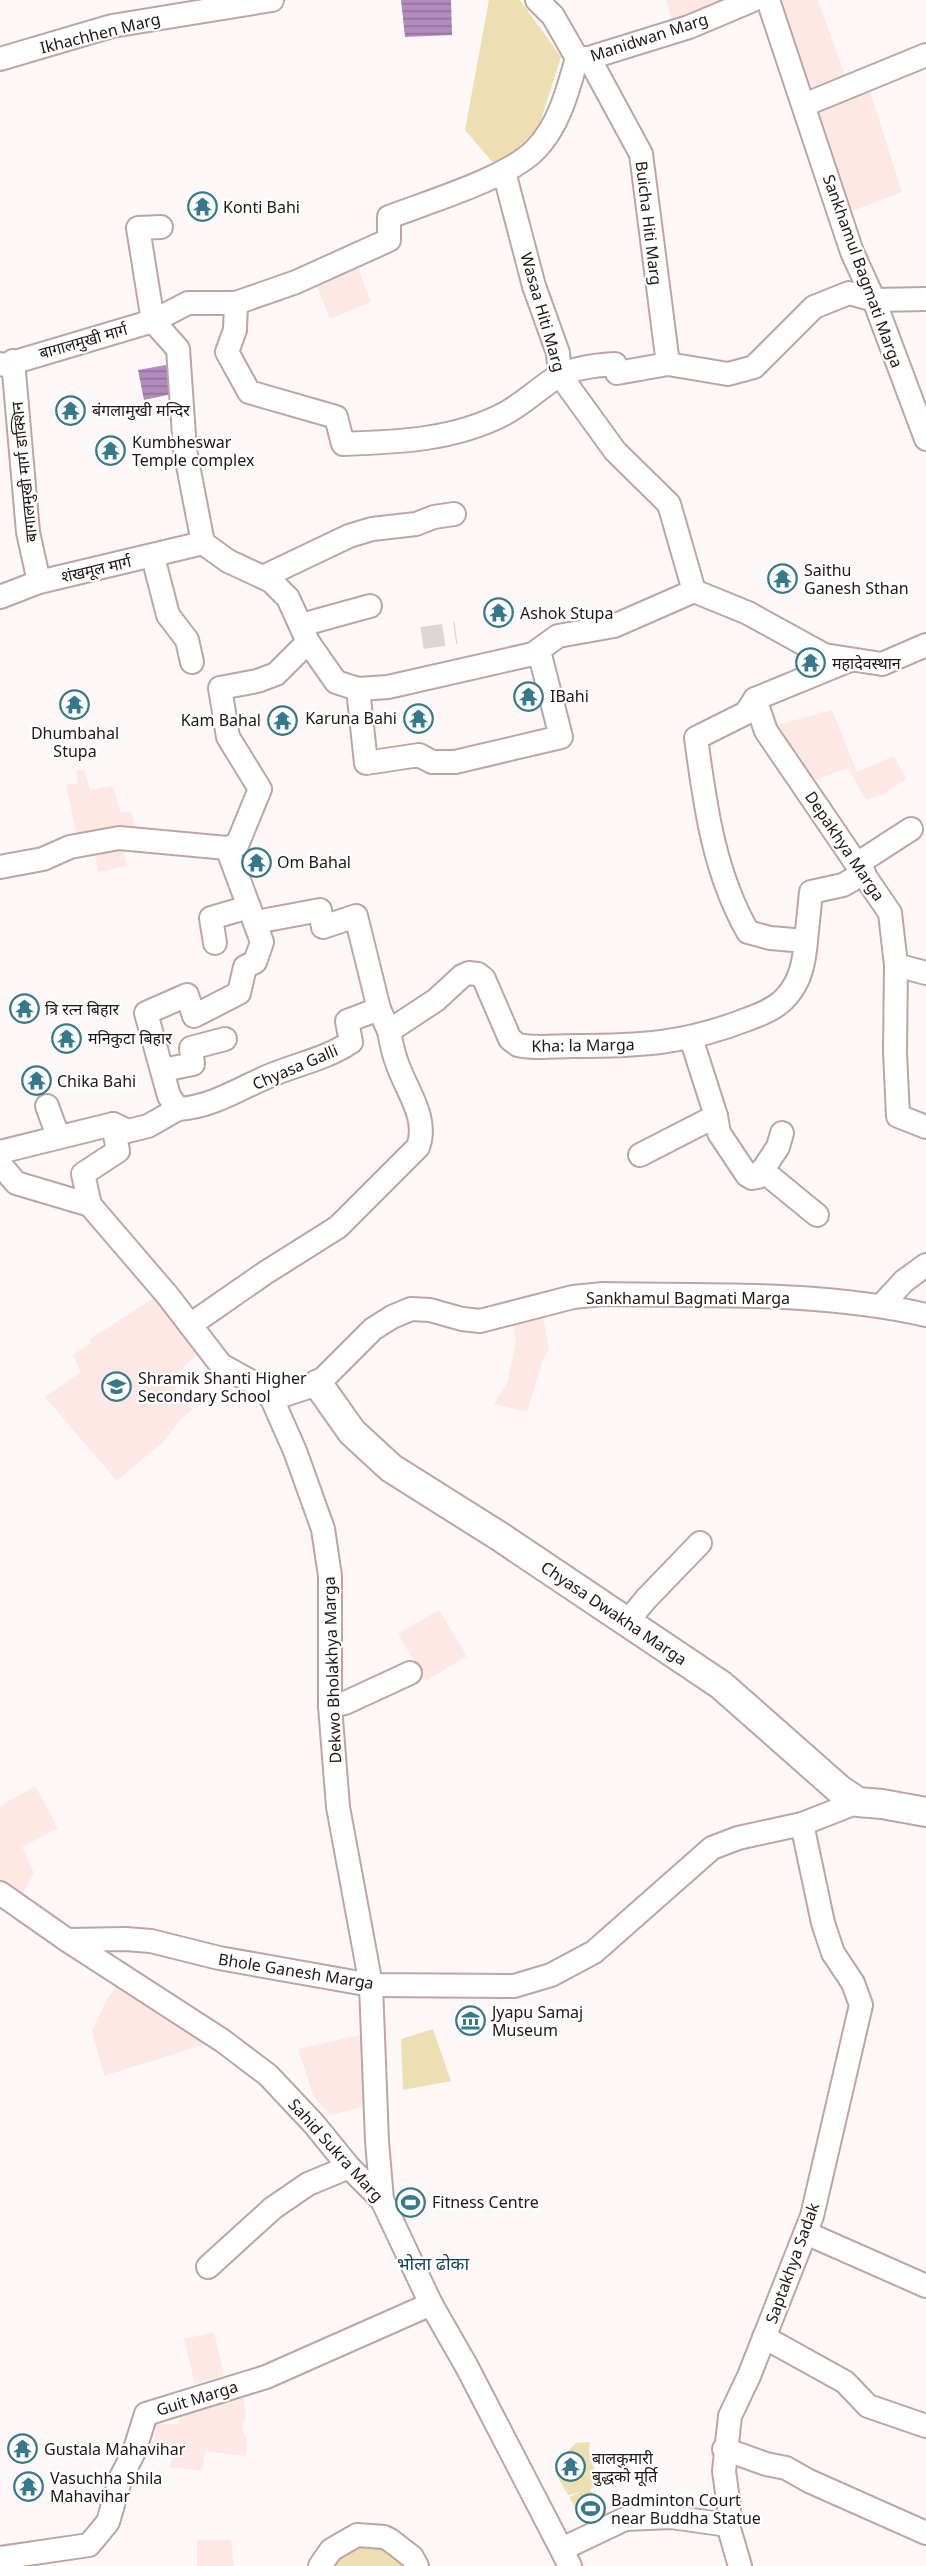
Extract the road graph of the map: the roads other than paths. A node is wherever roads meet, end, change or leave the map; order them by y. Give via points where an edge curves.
1 (272, 0) edge
2 (753, 0) edge
3 (768, 0) edge
4 (540, 1) edge
5 (926, 55) edge
6 (583, 58) junction
7 (0, 59) edge
8 (804, 105) junction
9 (504, 172) junction
10 (161, 227) dead end
11 (926, 299) edge
12 (874, 300) junction
13 (236, 303) junction
14 (153, 321) junction
15 (6, 363) edge
16 (668, 364) junction
17 (560, 375) junction
18 (926, 440) edge
19 (454, 514) dead end
20 (203, 543) junction
21 (153, 556) junction
22 (263, 577) junction
23 (39, 582) junction
24 (694, 591) junction
25 (0, 597) edge
26 (370, 606) dead end
27 (304, 633) junction
28 (926, 645) edge
29 (539, 651) junction
30 (852, 660) junction
31 (192, 662) dead end
32 (358, 689) junction
33 (755, 699) junction
34 (911, 829) dead end
35 (227, 848) junction
36 (0, 867) edge
37 (860, 868) junction
38 (253, 914) junction
39 (806, 941) junction
40 (214, 943) dead end
41 (896, 965) junction
42 (926, 973) edge
43 (379, 1009) junction
44 (389, 1031) junction
45 (691, 1038) junction
46 (225, 1039) dead end
47 (163, 1070) junction
48 (173, 1103) junction
49 (47, 1106) dead end
50 (716, 1116) junction
51 (112, 1124) junction
52 (926, 1127) edge
53 (782, 1133) dead end
54 (58, 1136) junction
55 (0, 1152) edge
56 (640, 1155) dead end
57 (0, 1164) edge
58 (762, 1170) junction
59 (90, 1205) junction
60 (817, 1215) dead end
61 (926, 1265) edge
62 (882, 1305) junction
63 (926, 1315) edge
64 (190, 1325) junction
65 (318, 1384) junction
66 (272, 1399) junction
67 (700, 1543) dead end
68 (627, 1622) junction
69 (410, 1673) dead end
70 (330, 1706) junction
71 (858, 1802) junction
72 (926, 1812) edge
73 (802, 1824) junction
74 (0, 1893) edge
75 (67, 1940) junction
76 (371, 1985) junction
77 (349, 2167) junction
78 (382, 2200) junction
79 (806, 2233) junction
80 (208, 2268) dead end
81 (926, 2286) edge
82 (431, 2304) junction
83 (764, 2337) junction
84 (926, 2426) edge
85 (724, 2449) junction
86 (728, 2525) junction
87 (926, 2533) edge
88 (0, 2558) edge
89 (566, 2558) edge
90 (320, 2566) edge
91 (417, 2566) edge
92 (740, 2566) edge

1 - 7 street, Ikhachhen Marg via 112,27
2 - 6 street, Manidwan Marg via 689,27
3 - 8 street, Sankhamul Bagmati Marga
4 - 6 street, Buicha Hiti Marg
5 - 8 street
6 - 9 street via 565,100 535,151
6 - 16 street, Buicha Hiti Marg via 641,154
8 - 12 street, Sankhamul Bagmati Marga via 852,252
9 - 13 street, बागालमुखी मार्ग via 389,216 389,240 296,282
9 - 17 street, Wasaa Hiti Marg via 534,286 558,353
10 - 14 street via 138,228
11 - 12 street
12 - 16 street via 849,293 814,307 754,367 728,374
12 - 18 street, Sankhamul Bagmati Marga
13 - 14 street, बागालमुखी मार्ग via 188,303
13 - 17 street via 235,330 227,352 249,392 336,417 343,444 442,437 504,414
14 - 15 street, बागालमुखी मार्ग
14 - 20 street via 178,349 185,450
15 - 23 street, बागालमुखी मार्ग डाक्शिन via 28,532
16 - 17 street via 617,373 615,364 603,365
17 - 24 street, Wasaa Hiti Marg via 615,451 669,504
19 - 22 street via 349,536
20 - 21 street, शंखमूल मार्ग
20 - 22 street via 228,561
21 - 23 street, शंखमूल मार्ग
21 - 31 street, शंखमूल मार्ग via 168,615 187,640
22 - 27 street via 288,598
23 - 25 street, शंखमूल मार्ग
24 - 29 street via 614,626 558,636
24 - 30 street via 748,613 824,655
26 - 27 street
27 - 32 street via 336,682
27 - 35 street via 276,674 220,688 228,737 260,789 237,845
28 - 30 street via 882,664
29 - 32 street via 387,687
29 - 32 street via 561,737 455,762 432,762 419,755 366,763
30 - 33 street
33 - 37 street, Depakhya Marga via 766,731
33 - 39 street via 746,712 696,738 706,817 733,906 748,932
34 - 37 street
35 - 36 street via 119,838
35 - 38 street
37 - 39 street, Kha: la Marga via 843,885 811,892
37 - 41 street, Depakhya Marga via 890,913
38 - 40 street via 210,915
38 - 43 street via 320,910 323,927 356,916
38 - 47 street via 262,942 255,962 245,967 239,993 194,1016 187,995 146,1013
39 - 45 street, Kha: la Marga via 798,981 786,998 768,1011
41 - 42 street
41 - 52 street, Depakhya Marga via 898,1116
43 - 44 street
43 - 48 street, Chyasa Galli via 346,1021 351,1042 334,1053 196,1108
44 - 45 street, Kha: la Marga via 469,973 484,979 510,1040 518,1045 623,1046
44 - 64 street via 397,1063 418,1112 423,1134 418,1147 338,1227
45 - 50 street
46 - 47 street via 191,1048 194,1064
47 - 48 street
48 - 51 street via 148,1125 128,1131
49 - 54 street
50 - 56 street
50 - 58 street via 719,1133 747,1175 758,1177
51 - 54 street
51 - 59 street via 118,1151 83,1174
53 - 58 street via 778,1148
54 - 55 street
57 - 59 street via 16,1183
58 - 60 street
59 - 64 street
61 - 62 street
62 - 63 street, Sankhamul Bagmati Marga
62 - 65 street, Sankhamul Bagmati Marga via 783,1297 603,1293 480,1321 411,1309 374,1329
64 - 66 street via 220,1365 261,1387
65 - 66 street, Sankhamul Bagmati Marga
65 - 68 main road, Chyasa Dwakha Marga via 352,1432 391,1468
66 - 70 street, Dekwo Bholakhya Marga via 322,1529 330,1576
67 - 68 street
68 - 71 main road, Chyasa Dwakha Marga via 721,1685 810,1765
69 - 70 street via 354,1700
70 - 76 street, Dekwo Bholakhya Marga via 339,1806
71 - 72 main road, Chyasa Dwakha Marga
71 - 73 street
73 - 76 street, Bhole Ganesh Marga via 712,1848 594,1952 551,1975 514,1986
73 - 79 street, Saptakhya Sadak via 823,1923 833,1953 853,1983 861,2005
74 - 75 street, Sahid Sukra Marg
75 - 76 street, Bhole Ganesh Marga via 151,1941 219,1958
75 - 77 street, Sahid Sukra Marg via 223,2041 268,2075
76 - 78 street, Dekwo Bholakhya Marga
77 - 78 street, Sahid Sukra Marg
77 - 80 street via 308,2184 273,2208
78 - 82 street, Sahid Sukra Marg
79 - 81 street
79 - 83 street, Saptakhya Sadak
82 - 88 street, Guit Marga via 266,2377 146,2414 108,2522 89,2545
82 - 89 street, Sahid Sukra Marg
83 - 84 street via 845,2382 868,2406
83 - 85 street, Saptakhya Sadak via 730,2416
85 - 86 street, Saptakhya Sadak
85 - 87 street via 786,2468
86 - 89 street via 671,2517 625,2519
86 - 92 street, Saptakhya Sadak
90 - 91 street via 331,2550 357,2535 390,2540

